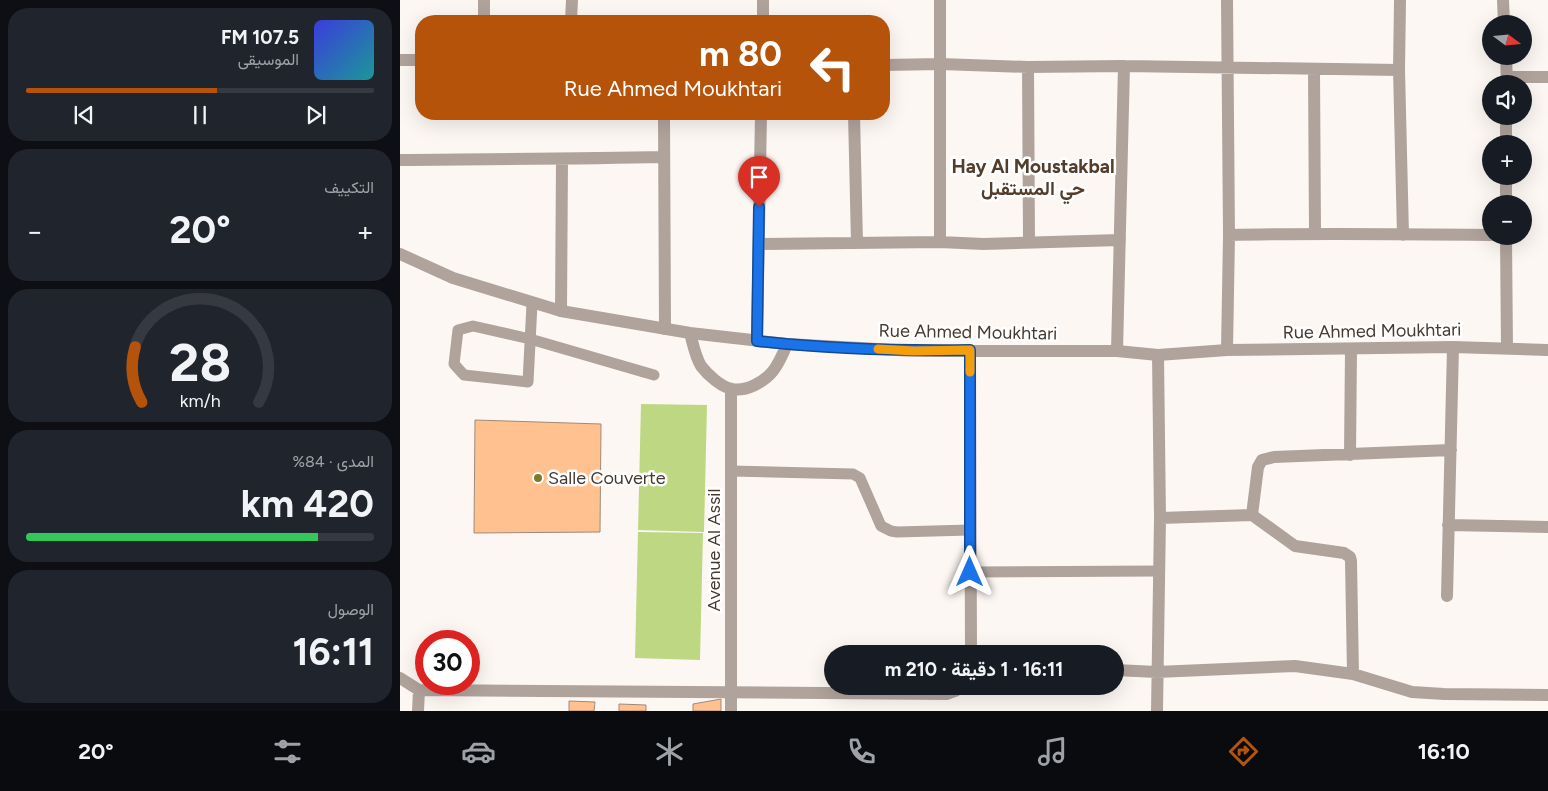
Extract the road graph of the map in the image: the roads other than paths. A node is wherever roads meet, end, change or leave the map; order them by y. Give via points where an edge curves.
1 (484, 0) edge
2 (572, 0) edge
3 (763, 0) edge
4 (940, 0) edge
5 (1227, 0) edge
6 (1400, 0) edge
7 (1503, 0) edge
8 (484, 15) edge
9 (571, 15) edge
10 (763, 15) edge
11 (1504, 15) edge
12 (400, 60) edge
13 (415, 60) edge
14 (941, 64) junction
15 (890, 65) edge
16 (1124, 66) junction
17 (1028, 67) junction
18 (1227, 68) junction
19 (1314, 69) junction
20 (1399, 70) junction
21 (1548, 77) edge
22 (1532, 78) edge
23 (664, 120) edge
24 (761, 120) edge
25 (854, 120) edge
26 (663, 157) junction
27 (400, 160) edge
28 (562, 160) junction
29 (1315, 233) junction
30 (1229, 234) junction
31 (1482, 234) edge
32 (1403, 235) junction
33 (1120, 240) junction
34 (940, 242) junction
35 (1029, 242) junction
36 (858, 243) junction
37 (759, 244) junction
38 (1506, 245) edge
39 (400, 254) edge
40 (532, 304) junction
41 (561, 311) junction
42 (666, 329) junction
43 (690, 333) junction
44 (530, 340) junction
45 (757, 341) junction
46 (788, 344) junction
47 (1453, 347) junction
48 (1506, 348) junction
49 (1351, 349) junction
50 (970, 350) junction
51 (1227, 350) junction
52 (1548, 350) edge
53 (1117, 351) junction
54 (1158, 355) junction
55 (654, 375) dead end
56 (732, 389) junction
57 (1451, 450) junction
58 (1350, 455) junction
59 (731, 471) junction
60 (1252, 516) junction
61 (1160, 518) junction
62 (1448, 525) junction
63 (1548, 526) edge
64 (970, 530) junction
65 (1159, 571) junction
66 (970, 572) junction
67 (1447, 596) dead end
68 (971, 645) edge
69 (1124, 670) edge
70 (1157, 672) junction
71 (1353, 674) junction
72 (400, 678) edge
73 (415, 688) edge
74 (480, 691) edge
75 (731, 693) junction
76 (824, 693) edge
77 (418, 695) edge
78 (1548, 695) edge
79 (418, 711) edge
80 (731, 711) edge
81 (1157, 711) edge

1 - 8 street
2 - 9 street
3 - 10 street
4 - 14 street
5 - 18 street
6 - 20 street
7 - 11 street
12 - 13 street
14 - 15 street
14 - 17 street
14 - 34 street
16 - 17 street
16 - 18 street
16 - 33 street
17 - 35 street
18 - 19 street
18 - 30 street
19 - 20 street
19 - 29 street
20 - 32 street
21 - 22 street
23 - 26 street
24 - 37 street
25 - 36 street
26 - 28 street
26 - 42 street
27 - 28 street
28 - 41 street
29 - 30 street
29 - 32 street
30 - 51 street
31 - 32 street
33 - 35 street
33 - 53 street
34 - 35 street
34 - 36 street
36 - 37 street
37 - 45 street
38 - 48 street
39 - 40 street, Rue Ahmed Moukhtari via 453,278
40 - 41 street, Rue Ahmed Moukhtari
40 - 44 lane
41 - 42 street, Rue Ahmed Moukhtari
42 - 43 street, Rue Ahmed Moukhtari
43 - 45 street, Rue Ahmed Moukhtari
43 - 56 street via 701,365 710,376
44 - 44 lane via 528,382 464,375 454,364 458,330 473,326
44 - 55 lane
45 - 46 street, Rue Ahmed Moukhtari
46 - 50 street, Rue Ahmed Moukhtari via 914,351
46 - 56 street via 772,373 749,388
47 - 48 street, Rue Ahmed Moukhtari
47 - 49 street, Rue Ahmed Moukhtari
47 - 57 street
48 - 52 street, Rue Ahmed Moukhtari
49 - 51 street, Rue Ahmed Moukhtari
49 - 58 street
50 - 53 street, Rue Ahmed Moukhtari
50 - 64 street
51 - 54 street, Rue Ahmed Moukhtari
53 - 54 street, Rue Ahmed Moukhtari
54 - 61 street
56 - 59 street, Avenue Al Assil
57 - 58 street
57 - 62 street
58 - 60 street via 1262,460 1258,467
59 - 64 lane via 852,474 860,478 885,529 897,532
59 - 75 street, Avenue Al Assil
60 - 61 street
60 - 71 street via 1295,546 1344,553 1350,557
61 - 65 street
62 - 63 street
62 - 67 street
64 - 66 street
65 - 66 lane
65 - 70 street
66 - 68 street
69 - 70 street
70 - 71 street via 1295,666
70 - 81 street
71 - 78 street via 1412,692
72 - 73 street
74 - 75 street
75 - 76 street
75 - 80 street, Avenue Al Assil
77 - 79 street

